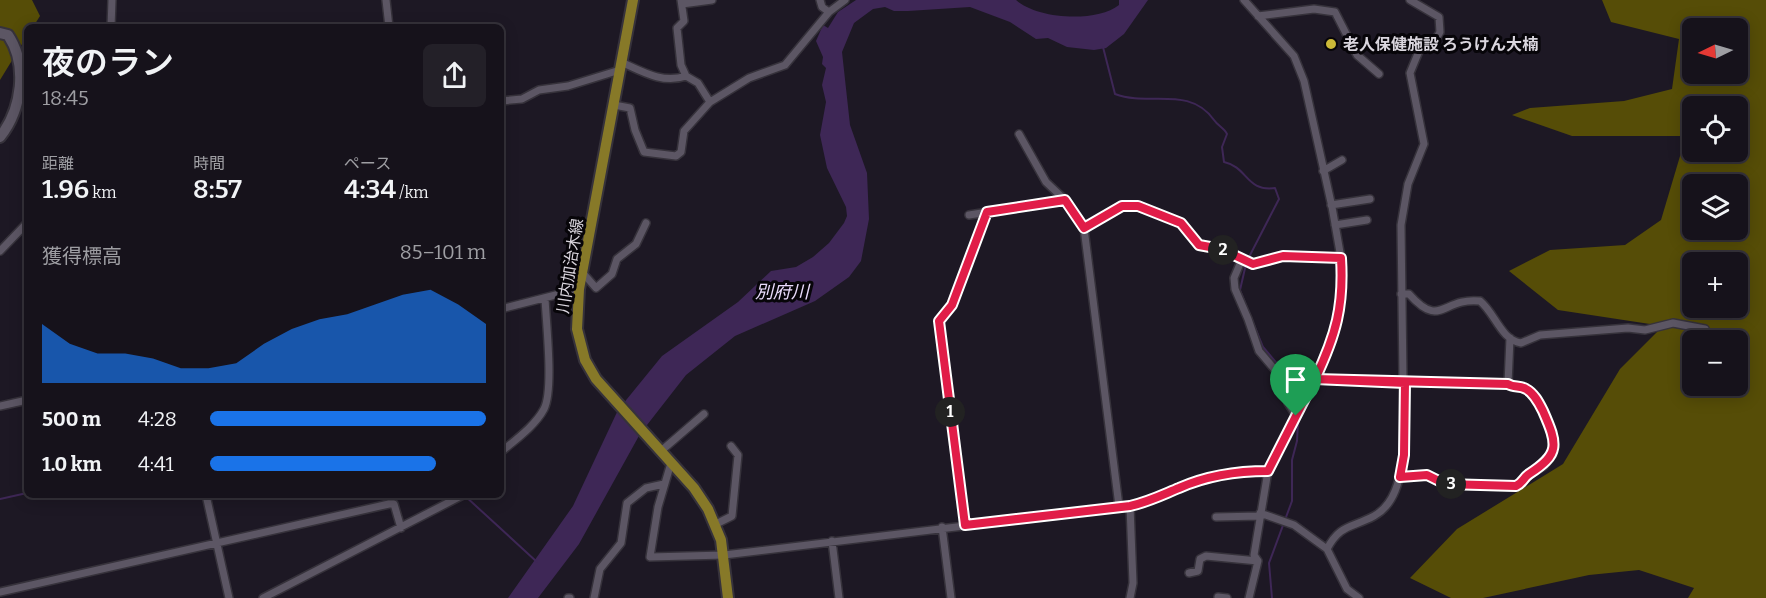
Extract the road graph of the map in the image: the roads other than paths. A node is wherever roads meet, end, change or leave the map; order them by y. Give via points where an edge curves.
1 (112, 0) edge
2 (386, 0) edge
3 (633, 0) edge
4 (712, 0) edge
5 (820, 0) edge
6 (845, 0) edge
7 (1244, 0) edge
8 (1410, 0) edge
9 (682, 2) edge
10 (829, 12) junction
11 (1258, 16) junction
12 (111, 24) edge
13 (389, 24) edge
14 (0, 33) edge
15 (621, 66) junction
16 (1379, 74) dead end
17 (686, 76) junction
18 (504, 101) edge
19 (711, 102) junction
20 (614, 105) junction
21 (1019, 134) dead end
22 (0, 137) edge
23 (1342, 160) dead end
24 (1323, 171) junction
25 (1370, 199) dead end
26 (1065, 200) junction
27 (1331, 205) junction
28 (987, 212) junction
29 (969, 215) dead end
30 (1367, 220) dead end
31 (646, 223) dead end
32 (1335, 225) junction
33 (24, 226) edge
34 (1084, 228) junction
35 (0, 250) edge
36 (1341, 258) junction
37 (1244, 259) junction
38 (582, 272) junction
39 (579, 289) junction
40 (1401, 294) junction
41 (545, 298) junction
42 (504, 308) edge
43 (1705, 329) dead end
44 (1510, 339) junction
45 (1315, 379) junction
46 (1405, 383) junction
47 (1508, 384) junction
48 (24, 401) edge
49 (0, 406) edge
50 (704, 414) dead end
51 (1296, 416) junction
52 (731, 446) dead end
53 (504, 449) edge
54 (661, 451) junction
55 (672, 463) junction
56 (1268, 471) junction
57 (1400, 477) junction
58 (664, 484) junction
59 (207, 498) edge
60 (457, 498) edge
61 (1119, 506) junction
62 (1130, 506) junction
63 (1260, 514) junction
64 (1216, 517) dead end
65 (716, 524) junction
66 (965, 525) junction
67 (942, 527) junction
68 (401, 528) junction
69 (832, 541) junction
70 (217, 542) junction
71 (1327, 549) junction
72 (724, 555) junction
73 (1258, 561) junction
74 (1189, 573) dead end
75 (0, 592) edge
76 (1218, 597) edge
77 (230, 598) edge
78 (263, 598) edge
79 (594, 598) edge
80 (728, 598) edge
81 (839, 598) edge
82 (951, 598) edge
83 (1130, 598) edge
84 (1227, 598) edge
85 (1249, 598) edge
86 (1359, 598) edge

1 - 12 street
2 - 13 street
3 - 15 main road, 川内加治木線
4 - 9 street
5 - 10 street
6 - 10 street
7 - 11 street
8 - 40 street via 1439,17 1441,26 1436,39 1419,51 1410,74 1424,144 1405,198
9 - 17 street via 684,21 677,28
10 - 19 street via 784,65 749,78
11 - 16 street via 1314,9 1335,12 1357,55
11 - 24 street via 1294,56 1304,81
14 - 22 street via 8,35 16,47 20,70 11,123
15 - 17 street via 655,78 675,80
15 - 18 street via 568,86
15 - 20 main road, 川内加治木線
17 - 19 street via 698,83
19 - 20 street via 684,131 681,152 676,156 644,152 630,108
20 - 38 main road, 川内加治木線
21 - 26 street via 1046,182
23 - 24 street
24 - 27 street
25 - 27 street
26 - 28 street
26 - 34 street
27 - 32 street
28 - 29 street
28 - 66 street via 952,305 939,321
30 - 32 street
31 - 38 street via 636,244 617,259 612,274 600,286 596,288
32 - 36 street
33 - 35 street
34 - 37 street via 1122,206 1138,206 1181,223 1199,245
34 - 61 street
36 - 37 street via 1283,256 1253,264
36 - 45 street via 1339,320
37 - 51 street via 1234,278 1234,289 1259,351 1281,377
38 - 39 main road, 川内加治木線
39 - 41 street
39 - 54 main road, 川内加治木線 via 579,345 596,379
40 - 44 street via 1409,294 1423,310 1434,312 1449,305 1480,302 1490,309
40 - 46 street
41 - 42 street
41 - 53 street via 545,407
43 - 44 street via 1673,323 1645,330 1540,335 1521,343
44 - 47 street
45 - 46 street
45 - 51 street
46 - 47 street
46 - 57 street
47 - 57 street via 1527,389 1551,429 1553,454 1544,465 1522,483 1510,487 1445,484 1427,475
48 - 49 street
50 - 54 street
51 - 56 street
52 - 65 street via 738,455 732,516
54 - 55 main road, 川内加治木線
55 - 58 street
55 - 65 main road, 川内加治木線 via 694,488
56 - 62 street via 1227,474
56 - 63 street
57 - 71 street via 1391,500 1376,515 1339,530
58 - 72 street via 651,557
58 - 79 street via 646,488 627,503 621,543 600,569
59 - 70 street
60 - 68 street
61 - 62 street
61 - 66 street
62 - 83 street
63 - 64 street
63 - 71 street via 1287,523
63 - 73 street via 1254,555
65 - 72 main road, 川内加治木線
66 - 67 street
67 - 69 street
67 - 82 street
68 - 70 street via 397,508 388,504
68 - 78 street
69 - 72 street
69 - 81 street
70 - 75 street
70 - 77 street
71 - 86 street via 1347,589
72 - 80 main road, 川内加治木線
73 - 74 street via 1206,556 1200,559 1198,571
73 - 85 street
76 - 84 street

